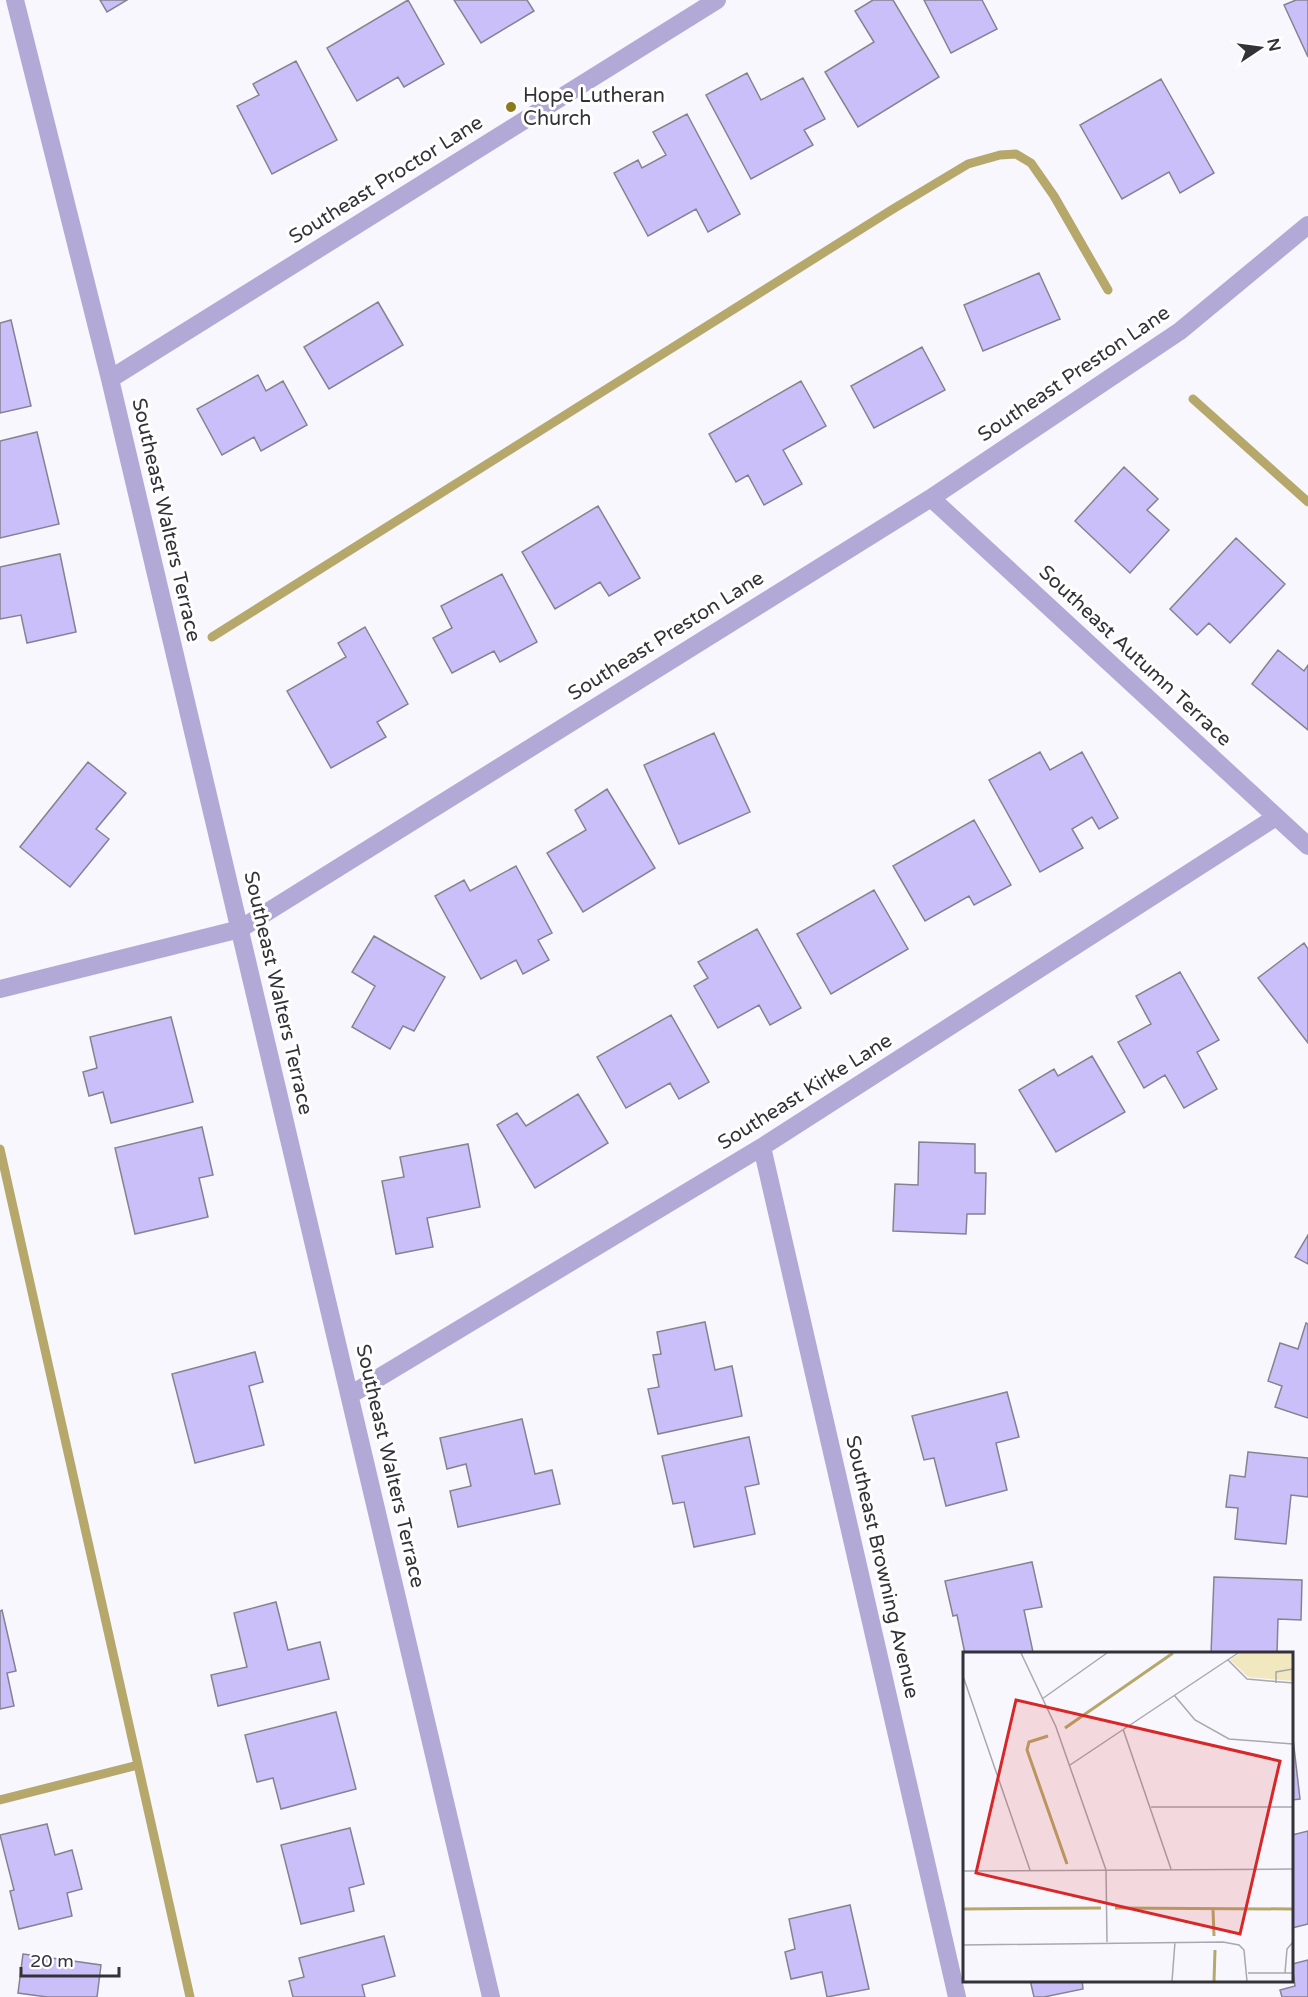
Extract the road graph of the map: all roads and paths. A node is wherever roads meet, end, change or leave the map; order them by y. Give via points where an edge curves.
1 (15, 0) edge
2 (717, 0) edge
3 (1308, 225) edge
4 (110, 379) junction
5 (931, 498) junction
6 (1276, 817) junction
7 (1308, 846) edge
8 (240, 929) junction
9 (0, 989) edge
10 (762, 1147) junction
11 (350, 1395) junction
12 (491, 1997) edge
13 (957, 1997) edge

1 - 4 street, Southeast Walters Terrace
2 - 4 street, Southeast Proctor Lane
3 - 5 street, Southeast Preston Lane via 1180,331
4 - 8 street, Southeast Walters Terrace
5 - 6 street, Southeast Autumn Terrace
5 - 8 street, Southeast Preston Lane
6 - 7 street, Southeast Autumn Terrace
6 - 10 street, Southeast Kirke Lane
8 - 9 street, Southeast Preston Lane
8 - 11 street, Southeast Walters Terrace
10 - 11 street, Southeast Kirke Lane
10 - 13 street, Southeast Browning Avenue
11 - 12 street, Southeast Walters Terrace

